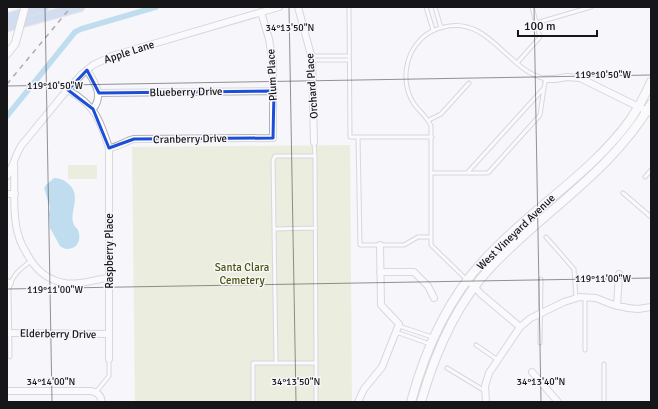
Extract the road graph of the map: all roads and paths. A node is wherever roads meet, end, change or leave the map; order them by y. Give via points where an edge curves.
1 (25, 7) edge
2 (44, 7) edge
3 (80, 7) edge
4 (279, 7) edge
5 (298, 7) edge
6 (349, 7) edge
7 (426, 7) edge
8 (435, 7) edge
9 (532, 7) edge
10 (591, 7) edge
11 (261, 12) junction
12 (7, 18) edge
13 (536, 23) junction
14 (7, 27) edge
15 (441, 28) junction
16 (433, 30) junction
17 (7, 54) edge
18 (312, 58) junction
19 (349, 58) junction
20 (517, 63) junction
21 (87, 70) junction
22 (546, 79) junction
23 (469, 82) dead end
24 (651, 82) edge
25 (544, 88) junction
26 (68, 90) junction
27 (274, 91) junction
28 (98, 93) junction
29 (638, 106) junction
30 (93, 109) junction
31 (650, 109) edge
32 (429, 120) junction
33 (358, 137) junction
34 (432, 137) junction
35 (273, 138) joint
36 (314, 142) joint
37 (109, 148) junction
38 (314, 156) junction
39 (14, 161) junction
40 (651, 170) edge
41 (467, 172) junction
42 (431, 173) junction
43 (7, 176) edge
44 (645, 177) dead end
45 (622, 193) dead end
46 (7, 194) edge
47 (15, 194) junction
48 (651, 217) edge
49 (316, 228) junction
50 (274, 229) junction
51 (431, 237) junction
52 (546, 237) dead end
53 (380, 245) junction
54 (31, 261) junction
55 (380, 272) junction
56 (619, 274) dead end
57 (109, 278) junction
58 (541, 279) dead end
59 (468, 280) junction
60 (9, 282) edge
61 (475, 288) junction
62 (585, 297) junction
63 (434, 298) dead end
64 (576, 298) junction
65 (617, 306) junction
66 (651, 307) edge
67 (540, 313) junction
68 (520, 326) junction
69 (397, 329) junction
70 (9, 333) edge
71 (109, 334) junction
72 (432, 341) junction
73 (540, 343) dead end
74 (476, 345) dead end
75 (585, 350) dead end
76 (10, 357) dead end
77 (109, 359) joint
78 (498, 360) junction
79 (276, 363) junction
80 (316, 363) junction
81 (604, 364) dead end
82 (447, 368) dead end
83 (532, 372) dead end
84 (7, 391) edge
85 (485, 391) junction
86 (96, 392) junction
87 (102, 402) edge
88 (253, 402) edge
89 (316, 402) edge
90 (358, 402) edge
91 (411, 402) edge
92 (422, 402) edge
93 (486, 402) edge
94 (558, 402) edge
95 (604, 402) edge

1 - 17 street, bridge via 15,44
2 - 12 main road
3 - 14 main road
4 - 11 street, Apple Lane
5 - 18 street, Orchard Place
6 - 19 lane
7 - 16 lane
8 - 15 lane
9 - 13 lane
10 - 13 lane
11 - 21 street, Apple Lane via 112,56
11 - 27 street, Plum Place via 272,52
13 - 20 lane via 540,37
15 - 16 lane
15 - 20 lane via 460,25 478,30
16 - 32 lane via 413,48 406,71 406,84 410,95
18 - 19 lane
18 - 36 street, Orchard Place
19 - 33 lane via 350,137
20 - 22 lane via 527,71
21 - 26 street, Apple Lane
21 - 28 street
22 - 25 lane
22 - 29 street via 580,78
23 - 32 lane via 441,114
24 - 29 main road, West Vineyard Avenue
25 - 41 lane
25 - 41 lane via 540,115 488,173
26 - 30 street, Raspberry Place via 77,94
26 - 39 street, Apple Lane via 21,146
27 - 28 street, Blueberry Drive
27 - 35 street, Plum Place
28 - 30 street via 97,104
29 - 31 street
29 - 59 main road, West Vineyard Avenue via 614,140 508,236 483,260
30 - 37 street, Raspberry Place
31 - 61 main road, West Vineyard Avenue via 620,148 515,243
32 - 34 lane
33 - 34 lane
33 - 53 lane via 360,245
34 - 42 lane
35 - 37 street, Cranberry Drive via 134,139
36 - 38 lane
37 - 57 street, Raspberry Place
38 - 49 lane
38 - 50 lane via 275,156 273,159
39 - 43 street, Apple Lane
39 - 47 street
40 - 44 lane
41 - 42 lane
42 - 51 lane
45 - 48 lane
46 - 47 street
47 - 54 street via 18,236
49 - 50 lane
49 - 80 lane
50 - 79 lane
51 - 53 lane via 418,237 404,245
51 - 59 lane via 431,245
52 - 64 lane via 574,269
53 - 55 street
54 - 57 street via 44,275 64,283 75,284
54 - 60 lane
55 - 63 street via 414,272 428,286
55 - 69 street via 380,305 399,324
56 - 65 street
57 - 71 street, Raspberry Place
58 - 67 lane
59 - 61 street
59 - 72 main road, West Vineyard Avenue
60 - 70 lane
61 - 68 street
61 - 92 main road, West Vineyard Avenue via 452,322 438,350
62 - 64 street
62 - 65 street via 596,298
62 - 75 lane
64 - 67 street
65 - 66 street
67 - 68 street
67 - 73 lane
68 - 78 street
69 - 72 lane
69 - 72 lane
69 - 90 street via 382,367
70 - 71 street, Elderberry Drive
70 - 76 lane
71 - 77 street, Raspberry Place
72 - 91 main road, West Vineyard Avenue
74 - 78 lane
77 - 86 lane, Raspberry Place via 109,376
78 - 85 street via 486,380
79 - 80 lane
79 - 88 lane via 253,363
80 - 89 lane
81 - 95 lane
82 - 85 lane
83 - 94 street
84 - 86 street
85 - 93 street
86 - 87 street

